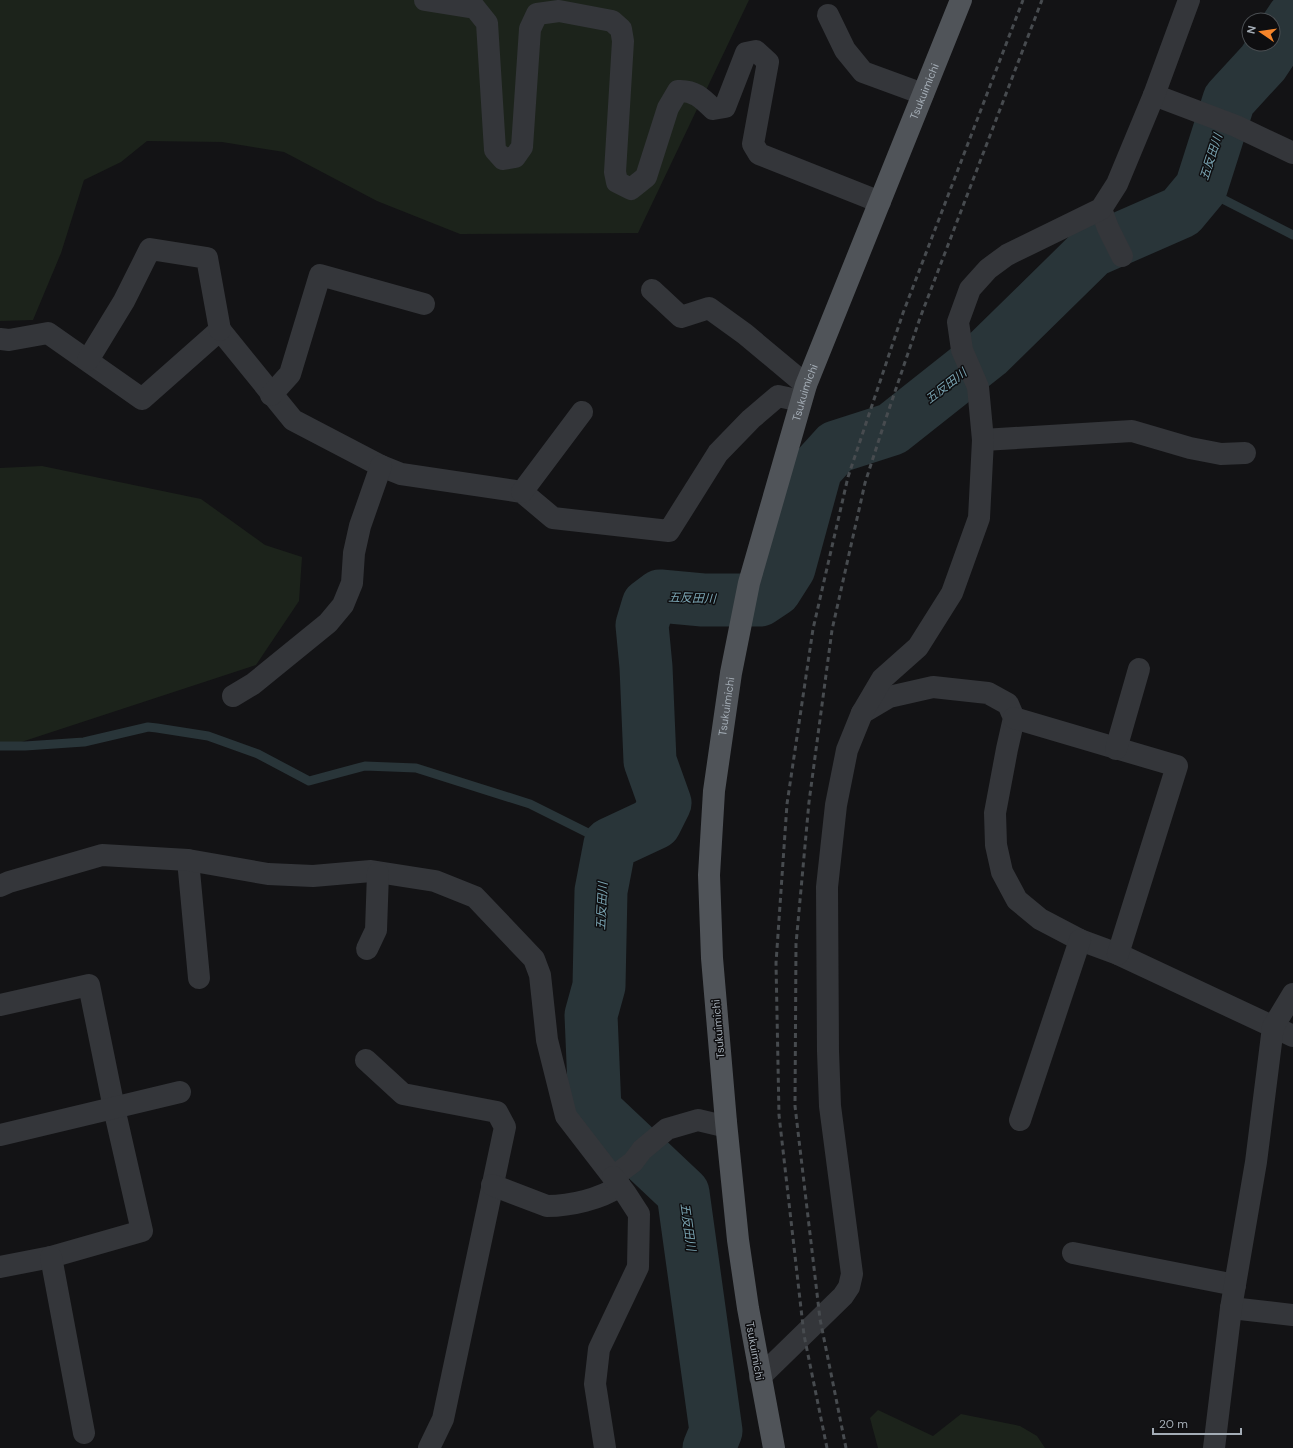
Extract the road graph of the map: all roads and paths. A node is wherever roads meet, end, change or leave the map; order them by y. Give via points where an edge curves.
1 (425, 0) edge
2 (961, 0) edge
3 (1189, 0) edge
4 (828, 15) dead end
5 (923, 94) junction
6 (1154, 95) junction
7 (1293, 153) edge
8 (880, 202) junction
9 (1105, 219) junction
10 (1122, 256) dead end
11 (652, 290) dead end
12 (424, 304) dead end
13 (220, 330) junction
14 (0, 339) edge
15 (88, 360) junction
16 (803, 393) junction
17 (271, 395) junction
18 (582, 412) dead end
19 (983, 440) junction
20 (1245, 453) dead end
21 (381, 466) junction
22 (522, 492) junction
23 (1139, 669) dead end
24 (232, 696) dead end
25 (862, 713) junction
26 (1014, 718) junction
27 (1116, 748) junction
28 (188, 860) junction
29 (378, 873) junction
30 (0, 886) edge
31 (1080, 940) junction
32 (367, 948) dead end
33 (1118, 954) junction
34 (199, 978) dead end
35 (1293, 994) edge
36 (0, 1005) edge
37 (1273, 1027) junction
38 (1293, 1036) edge
39 (366, 1060) dead end
40 (180, 1092) dead end
41 (114, 1108) junction
42 (1020, 1120) dead end
43 (726, 1122) junction
44 (0, 1135) edge
45 (616, 1182) junction
46 (492, 1185) junction
47 (1073, 1253) dead end
48 (51, 1257) junction
49 (0, 1267) edge
50 (1235, 1284) junction
51 (1231, 1308) junction
52 (1293, 1315) edge
53 (760, 1377) junction
54 (84, 1433) dead end
55 (429, 1448) edge
56 (605, 1448) edge
57 (774, 1448) edge
58 (1218, 1448) edge

1 - 8 street via 474,8 487,23 495,150 503,159 514,157 522,147 530,29 537,14 558,12 612,20 621,29 623,41 615,172 617,182 631,189 646,177 668,108 678,91 688,90 713,109 725,107 746,53 756,51 768,62 753,144 759,154
2 - 5 main road, Tsukuimichi
3 - 6 street
4 - 5 street via 845,50 862,72
5 - 8 main road, Tsukuimichi
6 - 7 street via 1236,126
6 - 9 street via 1116,184
8 - 16 main road, Tsukuimichi
9 - 10 street
9 - 19 street via 1007,256 988,268 970,289 958,322 962,350 978,387
11 - 16 street via 681,317 709,308 745,334
12 - 17 street via 320,275 290,374
13 - 15 street via 142,399
13 - 15 street via 207,258 150,249 124,301
13 - 17 street
14 - 15 street via 9,340 48,333
16 - 22 street via 778,396 751,419 718,453 669,531 553,518
16 - 43 main road, Tsukuimichi via 741,618 714,791 709,875 712,958
17 - 21 street via 293,420
18 - 22 street
19 - 20 street via 1132,431 1190,448 1221,454
19 - 25 street via 979,518 952,593 918,648 882,679
21 - 22 street via 401,474
21 - 24 street via 360,526 354,553 352,583 343,605 328,623 253,684
23 - 27 street
25 - 26 street via 889,697 933,687 988,692 1008,704
25 - 53 street via 846,757 836,806 827,887 830,1106 852,1274 843,1296
26 - 27 street
26 - 31 street via 995,813 996,845 1002,872 1016,900 1040,919
27 - 33 street via 1178,766
28 - 29 street via 268,874 313,876 371,871
28 - 30 street via 102,855
28 - 34 street
29 - 32 street via 376,930
29 - 45 street via 435,880 475,898 534,959 540,975 547,1040 566,1116
31 - 33 street
31 - 42 street
33 - 37 street
35 - 37 street
36 - 41 street via 89,985
37 - 38 street
37 - 50 street via 1256,1162
39 - 46 street via 403,1094 497,1112 505,1126
40 - 41 street
41 - 44 street
41 - 48 street via 142,1231
43 - 45 street via 719,1125 698,1120 667,1129 638,1156
43 - 53 main road, Tsukuimichi via 738,1240
45 - 46 street via 606,1195 556,1206 547,1206
45 - 56 street via 639,1214 638,1267 599,1349 594,1384
46 - 55 street via 443,1419
47 - 50 street
48 - 49 street
48 - 54 street
50 - 51 street
51 - 52 street
51 - 58 street
53 - 57 main road, Tsukuimichi

